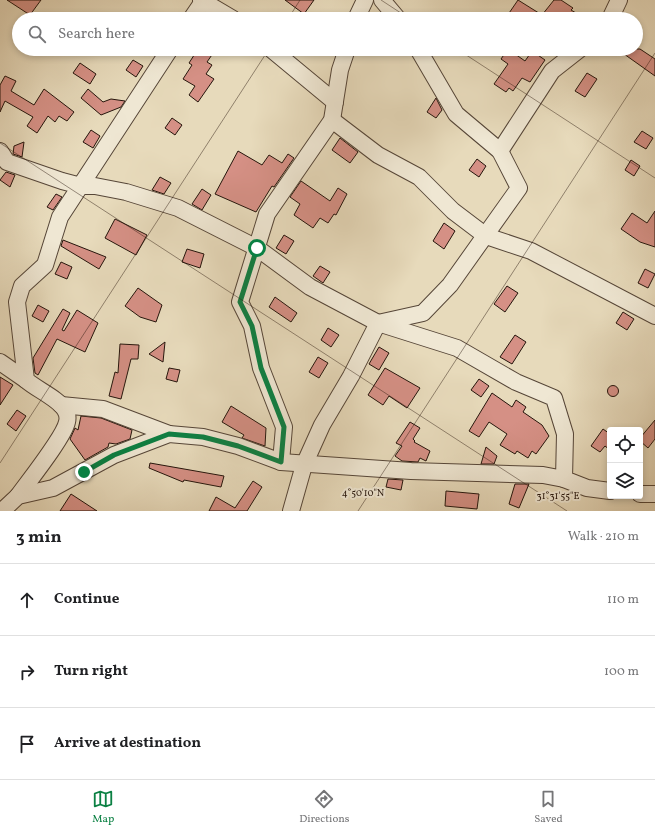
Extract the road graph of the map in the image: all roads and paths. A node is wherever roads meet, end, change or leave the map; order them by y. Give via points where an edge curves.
1 (202, 0) edge
2 (365, 0) edge
3 (382, 0) edge
4 (619, 0) edge
5 (195, 12) edge
6 (222, 12) edge
7 (359, 12) edge
8 (392, 12) edge
9 (613, 12) edge
10 (165, 56) edge
11 (279, 56) edge
12 (345, 56) edge
13 (422, 56) edge
14 (571, 56) edge
15 (335, 102) junction
16 (332, 120) junction
17 (500, 151) junction
18 (2, 159) edge
19 (81, 186) junction
20 (486, 236) junction
21 (257, 248) junction
22 (655, 316) edge
23 (378, 323) junction
24 (0, 362) edge
25 (26, 380) junction
26 (61, 405) junction
27 (169, 434) junction
28 (281, 462) junction
29 (304, 465) junction
30 (564, 479) junction
31 (607, 491) edge
32 (643, 494) edge
33 (655, 494) edge
34 (18, 496) junction
35 (2, 511) edge
36 (292, 511) edge

1 - 5 street
1 - 6 street
2 - 7 street
3 - 8 street
4 - 9 street
10 - 19 street
11 - 15 street
12 - 15 street
13 - 17 street via 456,114
14 - 17 street via 552,71
15 - 16 street
16 - 20 street via 378,155 419,177 453,211
16 - 21 street via 267,214
17 - 20 street via 519,188
18 - 19 street
19 - 21 street via 126,192 178,208
19 - 25 street via 60,218 45,265 18,293
20 - 22 street via 531,251
20 - 23 street via 450,284 423,313
21 - 23 street via 310,287
21 - 28 street via 240,302 252,326 261,368 284,427
23 - 29 street via 322,426
23 - 30 street via 457,348 516,382 554,398 565,434
24 - 25 street
25 - 26 street
26 - 27 street via 103,409
26 - 34 street via 67,415 67,422
27 - 28 street via 203,437 238,446
27 - 34 street via 114,455 53,488
28 - 29 street
29 - 30 street via 543,475
29 - 36 street
30 - 31 street via 587,488
32 - 33 street
34 - 35 street

